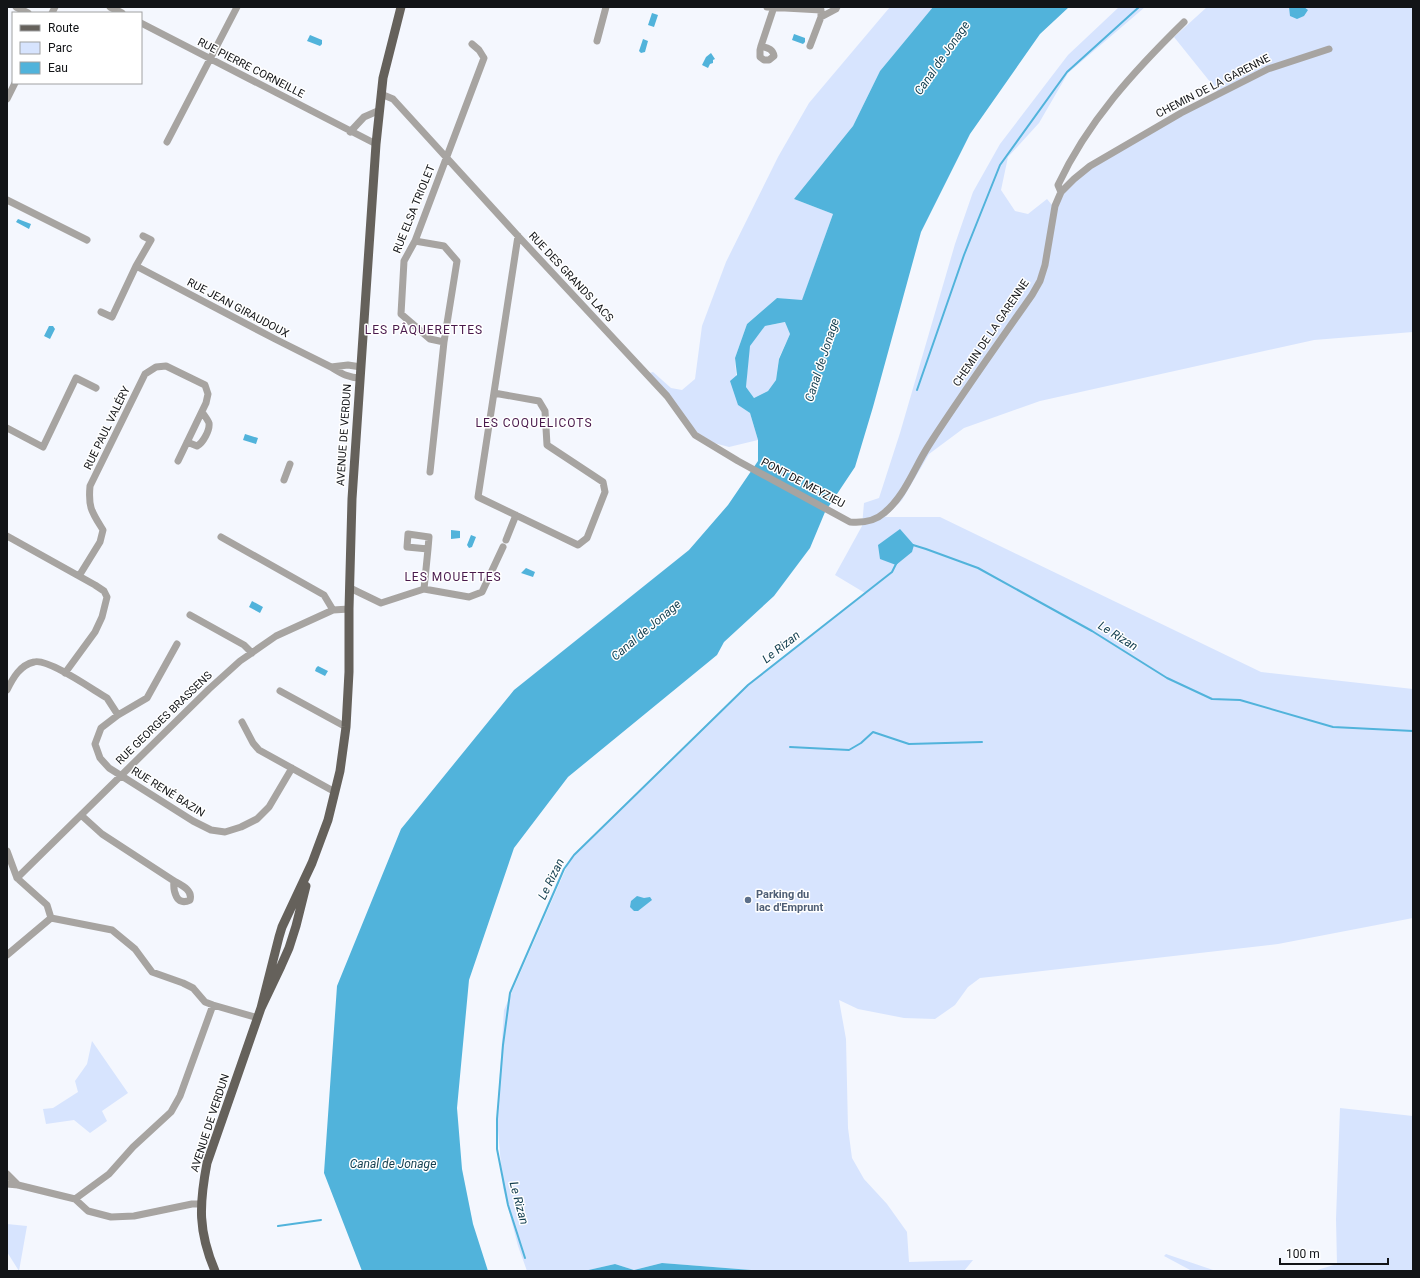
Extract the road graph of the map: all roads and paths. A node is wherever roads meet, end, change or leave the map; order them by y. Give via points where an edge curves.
1 (16, 7) edge
2 (237, 7) edge
3 (401, 7) edge
4 (606, 7) edge
5 (772, 7) edge
6 (837, 7) edge
7 (822, 11) edge
8 (26, 12) edge
9 (1184, 22) dead end
10 (142, 24) edge
11 (597, 41) dead end
12 (472, 44) dead end
13 (761, 46) dead end
14 (810, 46) dead end
15 (1329, 49) dead end
16 (209, 59) junction
17 (14, 84) edge
18 (381, 94) junction
19 (7, 99) edge
20 (380, 110) junction
21 (350, 132) junction
22 (167, 142) dead end
23 (376, 144) junction
24 (447, 157) junction
25 (1061, 192) junction
26 (7, 200) edge
27 (143, 236) dead end
28 (518, 236) junction
29 (88, 240) dead end
30 (415, 241) junction
31 (136, 266) junction
32 (101, 312) dead end
33 (444, 342) junction
34 (331, 367) junction
35 (361, 367) junction
36 (360, 378) junction
37 (96, 388) dead end
38 (494, 393) junction
39 (202, 412) junction
40 (7, 428) edge
41 (188, 442) junction
42 (178, 461) dead end
43 (290, 464) dead end
44 (751, 468) joint
45 (430, 472) dead end
46 (284, 480) dead end
47 (516, 516) junction
48 (845, 518) joint
49 (7, 536) edge
50 (221, 537) dead end
51 (428, 549) dead end
52 (79, 576) junction
53 (350, 588) junction
54 (424, 589) junction
55 (349, 609) junction
56 (332, 610) junction
57 (190, 615) dead end
58 (177, 644) dead end
59 (252, 653) junction
60 (65, 673) junction
61 (7, 690) edge
62 (280, 691) dead end
63 (118, 716) junction
64 (242, 722) dead end
65 (346, 727) junction
66 (292, 768) junction
67 (121, 775) junction
68 (335, 792) junction
69 (81, 815) junction
70 (7, 851) edge
71 (312, 863) junction
72 (17, 878) junction
73 (174, 881) dead end
74 (51, 918) junction
75 (7, 955) edge
76 (213, 1005) junction
77 (262, 1008) junction
78 (258, 1018) junction
79 (7, 1174) edge
80 (7, 1184) edge
81 (18, 1185) junction
82 (75, 1198) junction
83 (200, 1204) junction
84 (215, 1271) edge

1 - 8 street
2 - 16 street
3 - 18 main road, AVENUE DE VERDUN via 382,78
4 - 11 street
5 - 7 street
5 - 13 street
6 - 7 street
7 - 14 street
9 - 25 street via 1143,62 1086,133 1058,185
10 - 16 street, RUE PIERRE CORNEILLE
12 - 24 street, RUE ELSA TRIOLET via 484,58
15 - 25 street, CHEMIN DE LA GARENNE via 1268,69 1181,113 1090,166
16 - 21 street, RUE PIERRE CORNEILLE
16 - 22 street
17 - 19 street
18 - 20 main road, AVENUE DE VERDUN
18 - 24 street, RUE DES GRANDS LACS via 393,98
20 - 21 street via 364,117
20 - 23 main road, AVENUE DE VERDUN
21 - 23 street, RUE PIERRE CORNEILLE
23 - 35 main road, AVENUE DE VERDUN
24 - 28 street, RUE DES GRANDS LACS
24 - 30 street, RUE ELSA TRIOLET
25 - 48 street, CHEMIN DE LA GARENNE via 1055,206 1040,281 928,447 899,498 883,514 871,521 850,522
26 - 29 street
27 - 31 street via 150,240
28 - 38 street
28 - 44 street, RUE DES GRANDS LACS via 667,396 695,436
30 - 33 street, RUE ELSA TRIOLET via 404,261 401,314 430,339
30 - 33 street via 444,246 457,261
31 - 32 street via 112,317
31 - 34 street, RUE JEAN GIRAUDOUX
33 - 45 street
34 - 35 street
34 - 36 street, RUE JEAN GIRAUDOUX via 346,376
35 - 36 main road, AVENUE DE VERDUN
36 - 53 main road, AVENUE DE VERDUN via 352,499
37 - 40 street via 76,378 43,447
38 - 47 street via 478,497
38 - 47 street via 539,401 545,411 547,445 604,482 605,492 587,538 578,545
39 - 41 street, RUE PAUL VALÉRY
39 - 41 street via 209,422 208,430 197,446
39 - 52 street, RUE PAUL VALÉRY via 208,394 205,385 166,366 156,367 146,374 90,486 89,502 103,530 100,542
41 - 42 street, RUE PAUL VALÉRY
43 - 46 street
44 - 48 street, PONT DE MEYZIEU
47 - 54 street via 482,592 469,597
49 - 52 street
50 - 56 street via 324,595
51 - 54 street
52 - 60 street via 104,591 107,597 95,632
53 - 54 street via 381,603
53 - 55 main road, AVENUE DE VERDUN
55 - 56 street, RUE GEORGES BRASSENS
55 - 65 main road, AVENUE DE VERDUN
56 - 59 street, RUE GEORGES BRASSENS via 276,636
57 - 59 street via 244,645
58 - 63 street, RUE RENÉ BAZIN via 147,698
59 - 67 street, RUE GEORGES BRASSENS via 209,689
60 - 61 street via 46,662 35,661 23,666
60 - 63 street via 106,698
62 - 65 street
63 - 67 street, RUE RENÉ BAZIN via 101,728 95,744 100,758 109,768
64 - 66 street via 259,750
65 - 68 main road, AVENUE DE VERDUN
66 - 67 street, RUE RENÉ BAZIN via 270,807 257,819 225,832 211,830 193,821
66 - 68 street
67 - 69 street, RUE GEORGES BRASSENS
68 - 71 main road, AVENUE DE VERDUN
69 - 72 street, RUE GEORGES BRASSENS
69 - 73 street via 102,834
70 - 72 street
71 - 77 main road, AVENUE DE VERDUN via 289,948
71 - 77 main road, AVENUE DE VERDUN via 282,926
72 - 74 street via 47,905
74 - 75 street
74 - 76 street via 112,930 135,949 152,972 183,982 193,988 205,1002
76 - 78 street
76 - 82 street via 180,1096 171,1112 133,1147 109,1174
77 - 78 main road, AVENUE DE VERDUN
78 - 83 main road, AVENUE DE VERDUN via 207,1163
79 - 81 street
80 - 81 street
81 - 82 street
82 - 83 street via 88,1211 111,1217 134,1216
83 - 84 main road, AVENUE DE VERDUN via 204,1237

